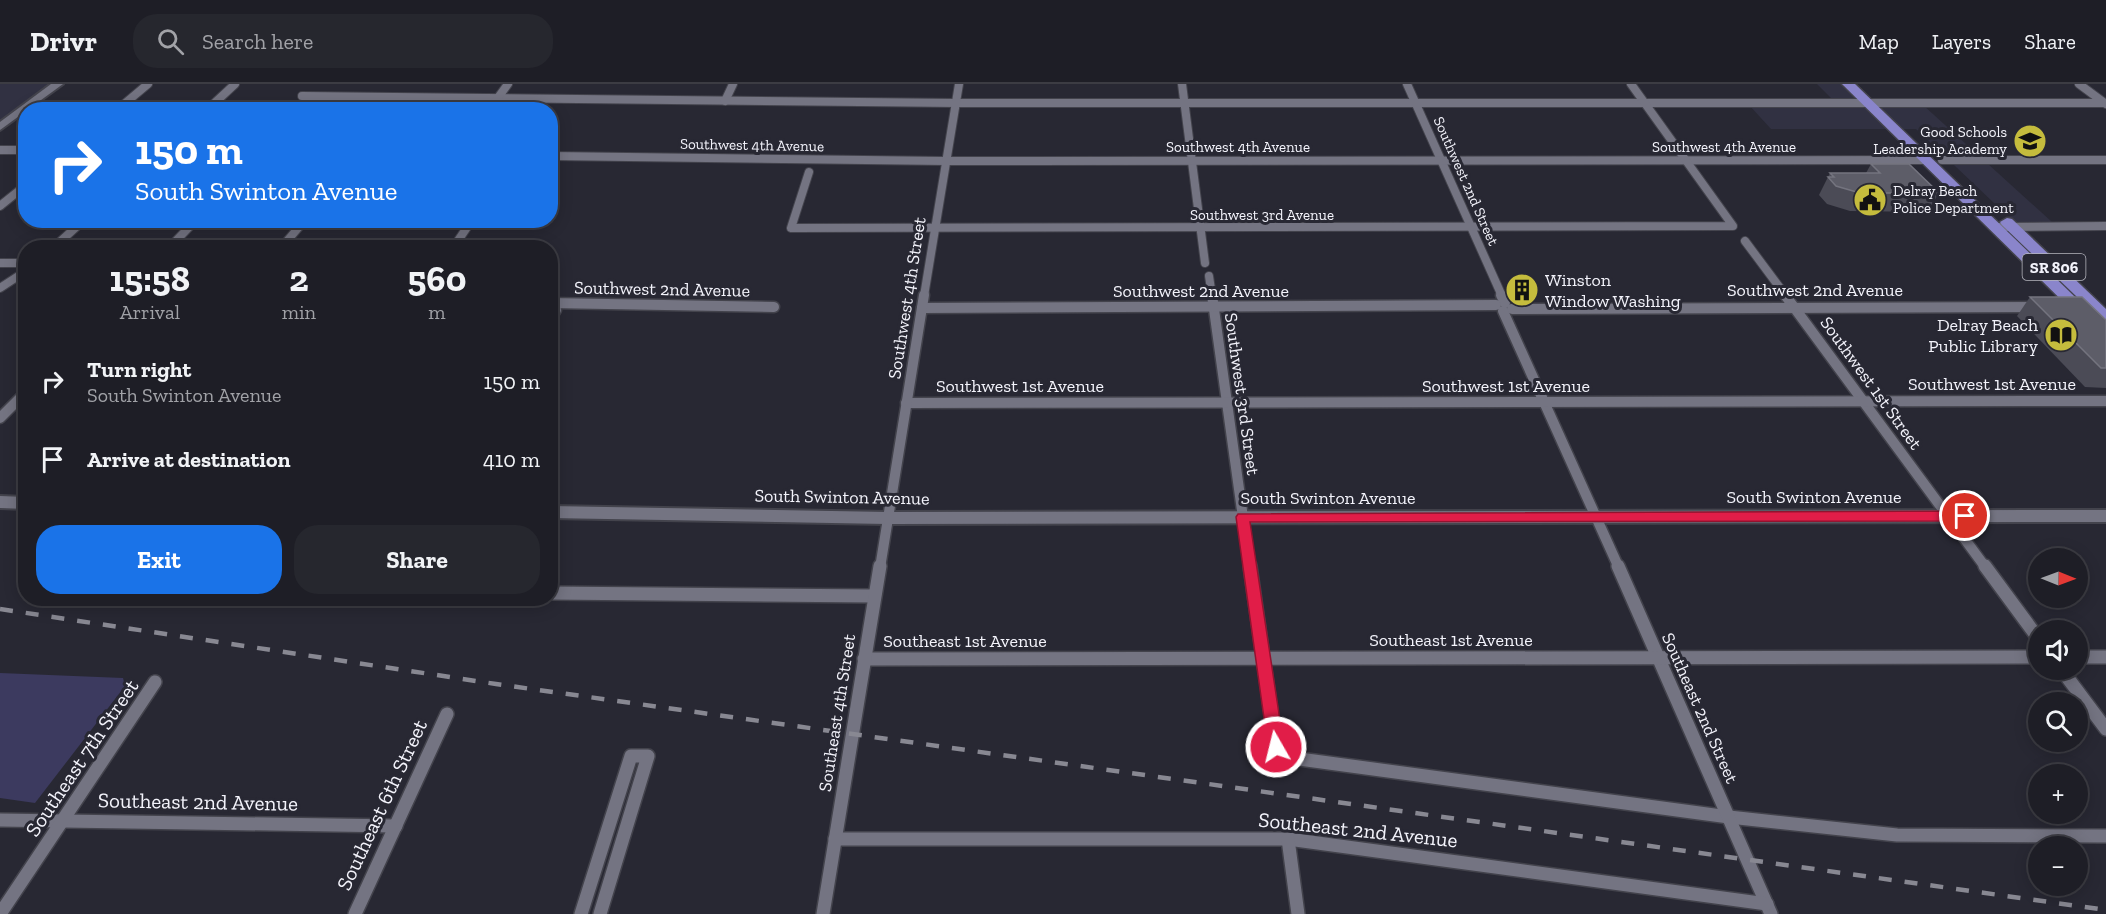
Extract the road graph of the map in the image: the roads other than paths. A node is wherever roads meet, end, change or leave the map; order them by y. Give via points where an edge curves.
1 (58, 84) edge
2 (148, 84) edge
3 (235, 84) edge
4 (508, 84) edge
5 (733, 84) edge
6 (959, 84) edge
7 (1182, 84) edge
8 (1407, 84) edge
9 (1631, 84) edge
10 (1848, 84) edge
11 (1863, 84) edge
12 (2079, 84) edge
13 (302, 96) dead end
14 (498, 98) junction
15 (725, 101) junction
16 (34, 102) edge
17 (127, 102) edge
18 (216, 102) edge
19 (495, 102) edge
20 (1185, 102) junction
21 (1415, 102) junction
22 (1644, 102) junction
23 (1866, 102) junction
24 (1882, 102) junction
25 (957, 103) junction
26 (2106, 103) edge
27 (18, 114) edge
28 (0, 127) edge
29 (1908, 143) junction
30 (0, 150) edge
31 (18, 150) edge
32 (558, 156) edge
33 (1440, 160) junction
34 (1687, 160) junction
35 (1925, 160) junction
36 (1942, 160) junction
37 (2106, 160) edge
38 (946, 161) junction
39 (1193, 161) junction
40 (809, 172) dead end
41 (1963, 179) junction
42 (18, 191) edge
43 (0, 206) edge
44 (2011, 226) junction
45 (2106, 226) edge
46 (1994, 227) junction
47 (75, 228) edge
48 (188, 228) edge
49 (298, 228) edge
50 (935, 229) junction
51 (1202, 229) junction
52 (1470, 229) junction
53 (63, 240) edge
54 (177, 240) edge
55 (288, 240) edge
56 (1745, 241) dead end
57 (0, 263) edge
58 (18, 263) edge
59 (1204, 263) dead end
60 (18, 276) edge
61 (1209, 276) dead end
62 (0, 288) edge
63 (1794, 306) junction
64 (558, 307) edge
65 (774, 307) dead end
66 (1504, 307) junction
67 (2043, 307) edge
68 (2071, 307) junction
69 (922, 308) junction
70 (1214, 308) junction
71 (2101, 312) edge
72 (2106, 336) edge
73 (18, 400) edge
74 (1863, 400) junction
75 (2106, 401) edge
76 (1227, 402) junction
77 (1546, 402) junction
78 (906, 403) junction
79 (0, 418) edge
80 (0, 502) edge
81 (18, 503) edge
82 (558, 512) edge
83 (1596, 516) junction
84 (1949, 516) junction
85 (2106, 516) edge
86 (1242, 517) junction
87 (887, 518) junction
88 (558, 593) edge
89 (874, 596) junction
90 (2028, 624) edge
91 (2028, 657) edge
92 (2088, 657) edge
93 (2106, 657) edge
94 (1263, 658) junction
95 (1658, 658) junction
96 (864, 659) junction
97 (2069, 680) edge
98 (155, 682) dead end
99 (447, 714) dead end
100 (2106, 729) edge
101 (1729, 817) junction
102 (0, 820) edge
103 (64, 821) junction
104 (396, 826) junction
105 (2106, 836) edge
106 (835, 839) junction
107 (1288, 839) junction
108 (1769, 909) edge
109 (0, 914) edge
110 (355, 914) edge
111 (581, 914) edge
112 (600, 914) edge
113 (823, 914) edge
114 (1298, 914) edge

1 - 16 street
2 - 17 street
3 - 18 street
4 - 14 street
5 - 15 street
6 - 25 street, Southwest 4th Street
7 - 20 street
8 - 21 street, Southwest 2nd Street
9 - 22 street
10 - 23 main road, SR 806
11 - 24 main road, SR 806
12 - 26 street
13 - 14 street
14 - 15 street
14 - 19 street
15 - 25 street
20 - 21 street
20 - 25 street
20 - 39 street
21 - 22 street
21 - 33 street, Southwest 2nd Street
22 - 23 street
22 - 34 street
23 - 24 street
23 - 29 main road, SR 806
24 - 26 street
24 - 36 main road, SR 806
25 - 38 street, Southwest 4th Street
27 - 28 street
29 - 35 main road, SR 806
29 - 36 main road
30 - 31 street
32 - 38 street, Southwest 4th Avenue
33 - 34 street, Southwest 4th Avenue
33 - 39 street, Southwest 4th Avenue
33 - 52 street, Southwest 2nd Street
34 - 35 street, Southwest 4th Avenue
34 - 52 street, Southwest 3rd Avenue via 1733,226
35 - 41 main road
35 - 46 main road, SR 806
36 - 37 street
36 - 41 main road, SR 806
38 - 39 street, Southwest 4th Avenue
38 - 50 street, Southwest 4th Street
39 - 51 street
40 - 50 street, Southwest 3rd Avenue via 791,228
41 - 44 main road, SR 806
42 - 43 street
44 - 45 street
44 - 46 street
44 - 71 main road, SR 806
46 - 68 main road, SR 806
47 - 53 street
48 - 54 street
49 - 55 street
50 - 51 street, Southwest 3rd Avenue
50 - 69 street, Southwest 4th Street
51 - 52 street, Southwest 3rd Avenue
51 - 59 street
52 - 66 street, Southwest 2nd Street
56 - 63 street, Southwest 1st Street
57 - 58 street
60 - 62 street
61 - 70 street, Southwest 3rd Street
63 - 66 street, Southwest 2nd Avenue
63 - 67 street, Southwest 2nd Avenue
63 - 74 street, Southwest 1st Street
64 - 65 street, Southwest 2nd Avenue
66 - 70 street, Southwest 2nd Avenue
66 - 77 street, Southwest 2nd Street
68 - 71 street
68 - 72 main road, SR 806
69 - 70 street, Southwest 2nd Avenue
69 - 78 street, Southwest 4th Street
70 - 76 street, Southwest 3rd Street
73 - 79 street
74 - 75 street, Southwest 1st Avenue
74 - 77 street, Southwest 1st Avenue
74 - 84 street, Southwest 1st Street
76 - 77 street, Southwest 1st Avenue
76 - 78 street, Southwest 1st Avenue
76 - 86 street, Southwest 3rd Street
77 - 83 street, Southwest 2nd Street
78 - 87 street, Southwest 4th Street
80 - 81 street
82 - 87 street, South Swinton Avenue
83 - 84 street, South Swinton Avenue
83 - 86 street, South Swinton Avenue
83 - 95 street, Southeast 2nd Street
84 - 85 street, South Swinton Avenue
84 - 90 street, Southwest 1st Street
86 - 87 street, South Swinton Avenue
86 - 94 street, Southwest 3rd Street
87 - 89 street, Southeast 4th Street
88 - 89 street
89 - 96 street, Southeast 4th Street
91 - 95 street, Southeast 1st Avenue
92 - 93 street
94 - 95 street, Southeast 1st Avenue
94 - 96 street, Southeast 1st Avenue
94 - 101 street, Southwest 3rd Street via 1276,747 1292,758
95 - 101 street, Southeast 2nd Street
96 - 106 street, Southeast 4th Street
97 - 100 street
98 - 103 street, Southeast 7th Street
99 - 104 street, Southeast 6th Street
101 - 105 street via 1897,835
101 - 108 street, Southeast 2nd Street
102 - 103 street, Southeast 2nd Avenue
103 - 104 street, Southeast 2nd Avenue
103 - 109 street, Southeast 7th Street
104 - 110 street, Southeast 6th Street
106 - 107 street, Southeast 2nd Avenue
106 - 113 street, Southeast 4th Street
107 - 108 street, Southeast 2nd Avenue
107 - 114 street
111 - 112 street via 631,756 648,756

